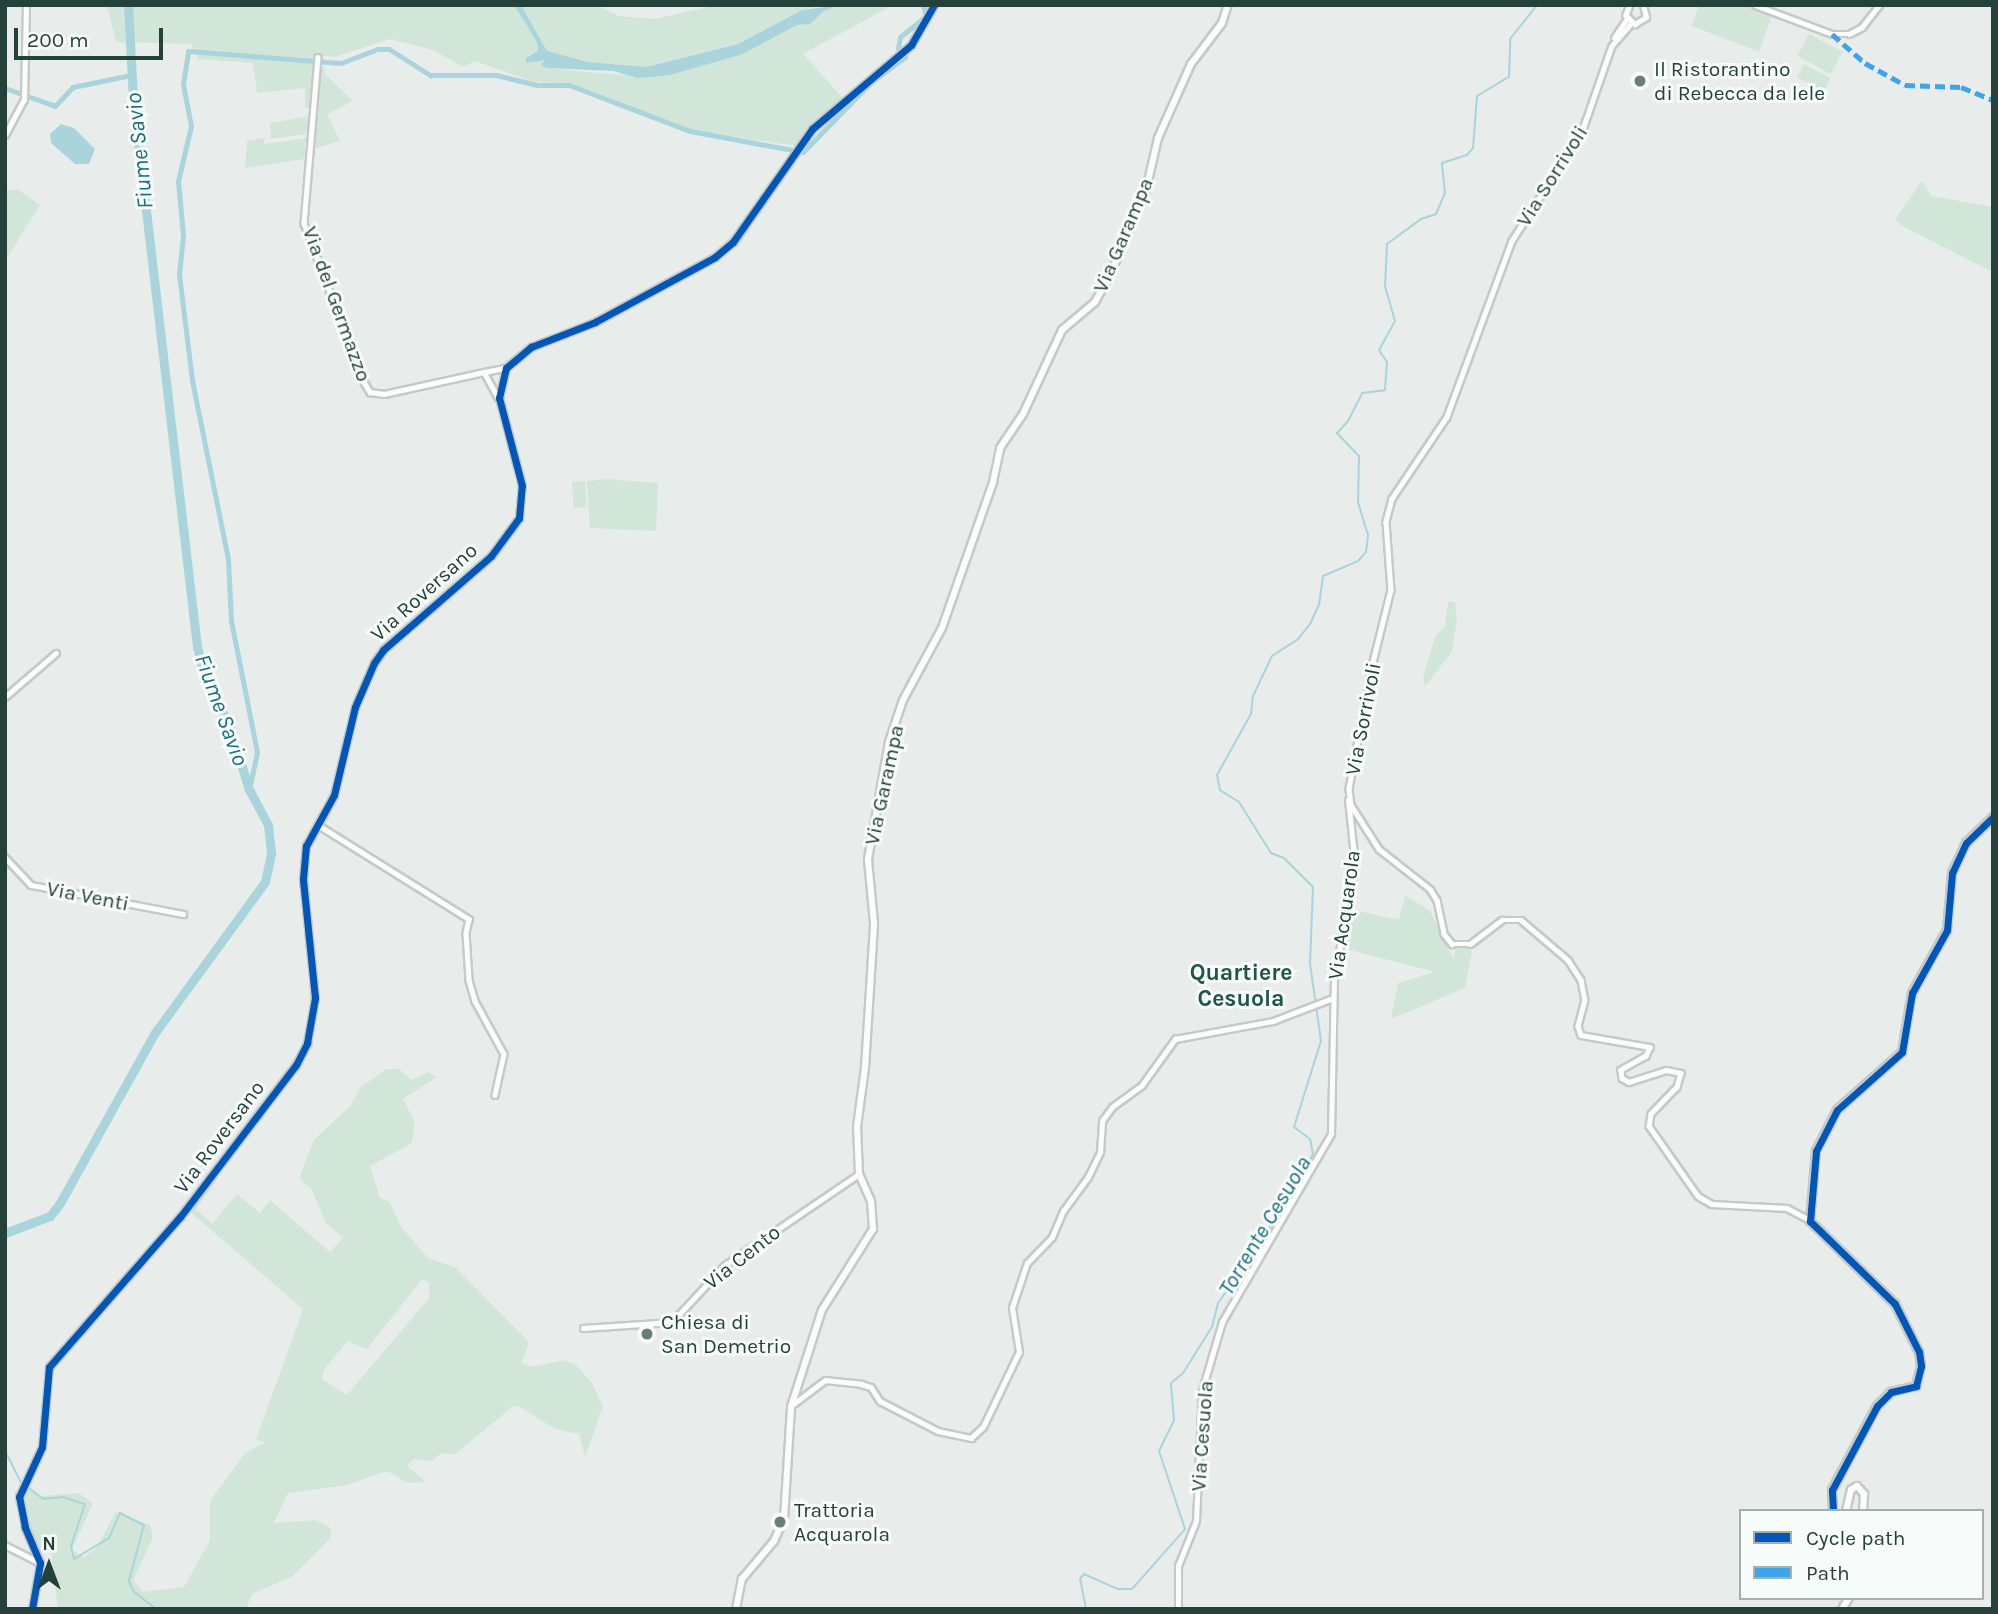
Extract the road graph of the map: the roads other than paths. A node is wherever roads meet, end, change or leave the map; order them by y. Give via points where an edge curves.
1 (26, 5) edge
2 (934, 5) edge
3 (1228, 5) edge
4 (1630, 5) edge
5 (1643, 5) edge
6 (1755, 5) edge
7 (1879, 5) edge
8 (1769, 8) edge
9 (1630, 21) junction
10 (318, 57) dead end
11 (5, 135) edge
12 (506, 368) junction
13 (484, 372) junction
14 (499, 398) junction
15 (56, 653) dead end
16 (5, 697) edge
17 (1349, 789) junction
18 (1993, 817) edge
19 (318, 825) junction
20 (5, 857) edge
21 (183, 914) dead end
22 (1333, 998) junction
23 (495, 1095) dead end
24 (859, 1174) junction
25 (1810, 1221) junction
26 (583, 1328) dead end
27 (791, 1406) junction
28 (1833, 1509) edge
29 (1846, 1509) edge
30 (1863, 1509) edge
31 (5, 1545) edge
32 (40, 1563) junction
33 (32, 1609) edge
34 (736, 1609) edge
35 (1178, 1609) edge

1 - 11 street via 24,100
2 - 12 street via 911,45 870,76 794,152 746,226 715,257 595,322 531,347
3 - 24 street, Via Garampa via 1222,23 1191,64 1158,138 1146,190 1110,275 1095,302 1062,330 1023,414 1000,448 993,482 942,628 904,700 889,743 869,859 874,923 857,1127
4 - 9 street
5 - 9 street, Via Sorrivoli via 1644,20
6 - 8 street
7 - 8 street via 1862,27 1849,34 1832,34
9 - 17 street, Via Sorrivoli via 1612,46 1582,132 1512,242 1447,417 1388,510 1391,590
10 - 13 street, Via del Germazzo via 304,223 363,382 370,392 384,394
12 - 13 street, Via del Germazzo
12 - 14 street, Via Roversano
13 - 14 street
14 - 19 street, Via Roversano via 523,486 519,518 491,556 383,649 355,707 334,795
15 - 16 street
17 - 22 street, Via Acquarola via 1355,865
17 - 25 street, Via Sorrivoli via 1357,820 1379,849 1430,889 1444,934 1452,944 1470,944 1502,920 1521,920 1568,960 1581,980 1585,1000 1578,1026 1581,1035 1650,1047 1646,1056 1621,1070 1622,1078 1629,1082 1666,1070 1681,1073 1677,1087 1651,1114 1649,1126 1698,1196 1712,1204 1787,1208
18 - 25 street via 1966,842 1952,873 1947,930 1912,993 1902,1052 1837,1110 1823,1130 1816,1150
19 - 23 street via 469,919 469,980 504,1054
19 - 32 street, Via Roversano via 303,860 315,998 307,1043 296,1065 180,1217 49,1367 42,1447 19,1497
20 - 21 street, Via Venti via 38,887
22 - 27 street, Via Acquarola via 1273,1021 1175,1039 1142,1085 1112,1107 1102,1121 1100,1152 1088,1177 1063,1211 1052,1237 1027,1263 1012,1308 1019,1352 983,1427 971,1438 939,1431 880,1401 871,1387 861,1384 825,1380
22 - 35 street, Via Cesuola via 1331,1134 1222,1322 1202,1390 1196,1521 1178,1566
24 - 26 street, Via Cento via 725,1265 671,1322
24 - 27 street, Via Garampa via 871,1200 873,1229 822,1310
25 - 28 street, Via Sorrivoli via 1895,1304 1919,1352 1921,1366 1916,1386 1891,1392 1877,1406 1832,1490
27 - 34 street, Via Garampa via 784,1519 774,1541 743,1579
29 - 30 street via 1851,1490 1857,1486 1864,1494
31 - 32 street
32 - 33 street

